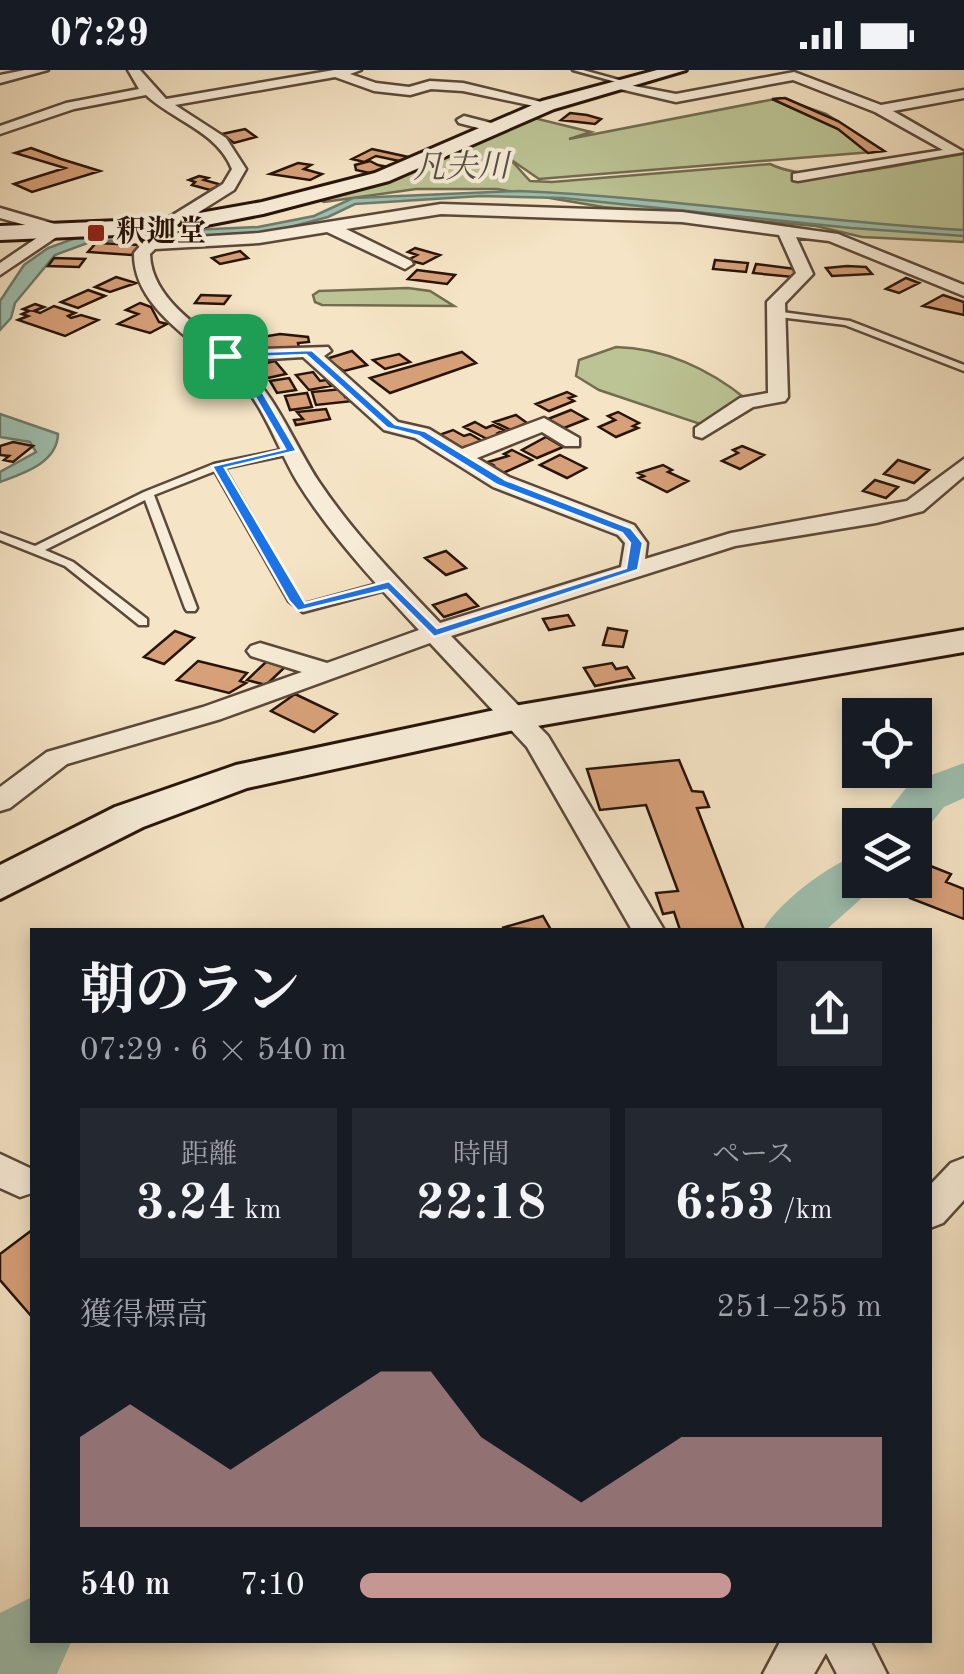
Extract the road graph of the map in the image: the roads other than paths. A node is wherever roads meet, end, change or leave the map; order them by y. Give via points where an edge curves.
1 (42, 70) edge
2 (134, 70) edge
3 (356, 70) edge
4 (576, 70) edge
5 (678, 70) edge
6 (337, 74) junction
7 (0, 79) edge
8 (620, 84) junction
9 (374, 87) junction
10 (146, 90) junction
11 (964, 94) edge
12 (364, 101) dead end
13 (161, 104) junction
14 (548, 105) junction
15 (880, 110) junction
16 (464, 120) dead end
17 (494, 128) junction
18 (0, 130) edge
19 (798, 178) dead end
20 (0, 213) edge
21 (330, 227) junction
22 (59, 230) junction
23 (785, 230) junction
24 (0, 234) edge
25 (159, 235) junction
26 (405, 264) dead end
27 (0, 270) edge
28 (964, 291) edge
29 (774, 314) junction
30 (225, 356) junction
31 (964, 368) edge
32 (702, 432) dead end
33 (572, 442) dead end
34 (291, 451) junction
35 (461, 457) junction
36 (218, 466) junction
37 (964, 466) edge
38 (148, 494) junction
39 (0, 536) edge
40 (36, 550) junction
41 (632, 570) junction
42 (389, 585) junction
43 (191, 608) dead end
44 (143, 622) dead end
45 (434, 633) junction
46 (964, 640) edge
47 (260, 650) dead end
48 (324, 670) junction
49 (514, 718) junction
50 (4, 792) edge
51 (0, 884) edge
52 (647, 928) edge
53 (964, 1174) edge
54 (932, 1209) edge
55 (806, 1643) edge
56 (846, 1643) edge
57 (786, 1674) edge
58 (863, 1674) edge

1 - 7 street
2 - 10 street
3 - 6 street
4 - 8 lane
5 - 8 street
6 - 9 street
6 - 13 street
8 - 14 street
8 - 15 street via 676,98 794,76
9 - 12 street
9 - 14 street via 463,87
10 - 13 street
10 - 18 street
11 - 15 street
13 - 25 street via 225,144 239,169 229,187
14 - 17 street
15 - 19 street via 957,152
16 - 17 street
17 - 25 street via 382,177
20 - 22 street
21 - 23 street via 440,208 480,208 682,217
21 - 25 street via 259,238
21 - 26 street
22 - 24 street
22 - 25 street
22 - 27 street
23 - 28 street via 832,237
23 - 29 street via 805,274 776,302
25 - 30 street via 142,253 142,268 160,302
29 - 31 lane via 847,324
29 - 32 street via 778,397 747,402
30 - 34 street via 252,384
30 - 35 street via 316,352 391,426 422,433
33 - 35 street via 544,424
34 - 36 lane
34 - 42 street
35 - 41 street via 502,482 626,530 636,543
36 - 38 lane
36 - 42 lane via 303,608
37 - 41 street via 914,506 732,540
38 - 40 lane
38 - 43 lane
39 - 40 lane
40 - 44 lane via 69,564
41 - 45 street
42 - 45 street
45 - 48 street
45 - 49 street
46 - 49 street
47 - 48 street
48 - 50 street via 212,713 57,758
49 - 51 street via 236,778 129,817
49 - 52 street via 538,742
53 - 54 street
55 - 57 street
56 - 58 street

